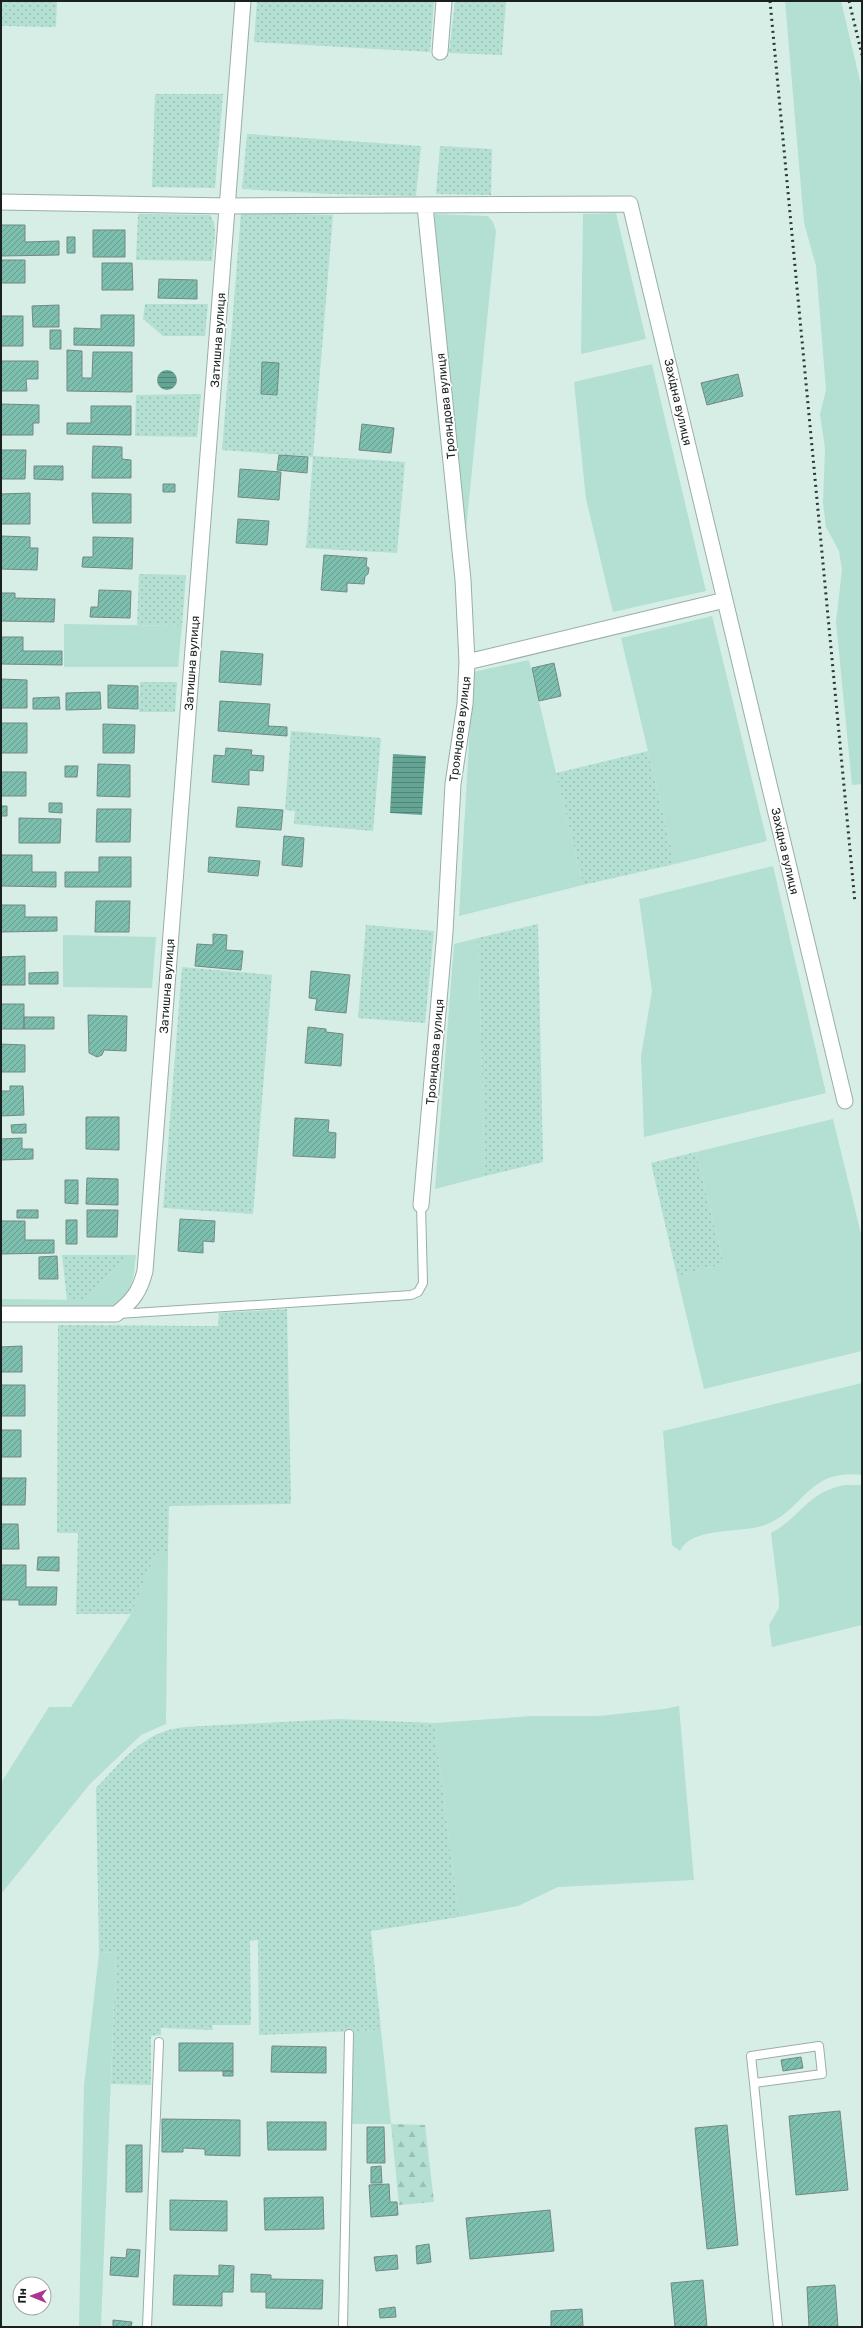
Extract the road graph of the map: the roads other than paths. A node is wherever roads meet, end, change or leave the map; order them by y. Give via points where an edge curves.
1 (243, 1) edge
2 (444, 1) edge
3 (440, 52) dead end
4 (1, 202) edge
5 (228, 206) junction
6 (425, 206) junction
7 (725, 600) junction
8 (467, 662) junction
9 (845, 1101) dead end
10 (422, 1205) joint
11 (1, 1314) edge
12 (116, 1314) junction
13 (349, 2034) dead end
14 (159, 2042) dead end
15 (754, 2083) junction
16 (147, 2327) edge
17 (343, 2327) edge
18 (778, 2327) edge

1 - 5 street, Затишна вулиця
2 - 3 street
4 - 5 street
5 - 6 street
5 - 12 street, Затишна вулиця via 145,1271 140,1290 134,1299
6 - 7 street, Західна вулиця via 630,204
6 - 8 street, Трояндова вулиця via 464,580
7 - 8 street
7 - 9 street, Західна вулиця
8 - 10 street, Трояндова вулиця via 465,704 453,784 445,932
10 - 12 lane via 423,1283 418,1292 411,1295
11 - 12 street
13 - 17 lane
14 - 16 lane
15 - 15 lane via 751,2056 819,2046 822,2074
15 - 18 lane

